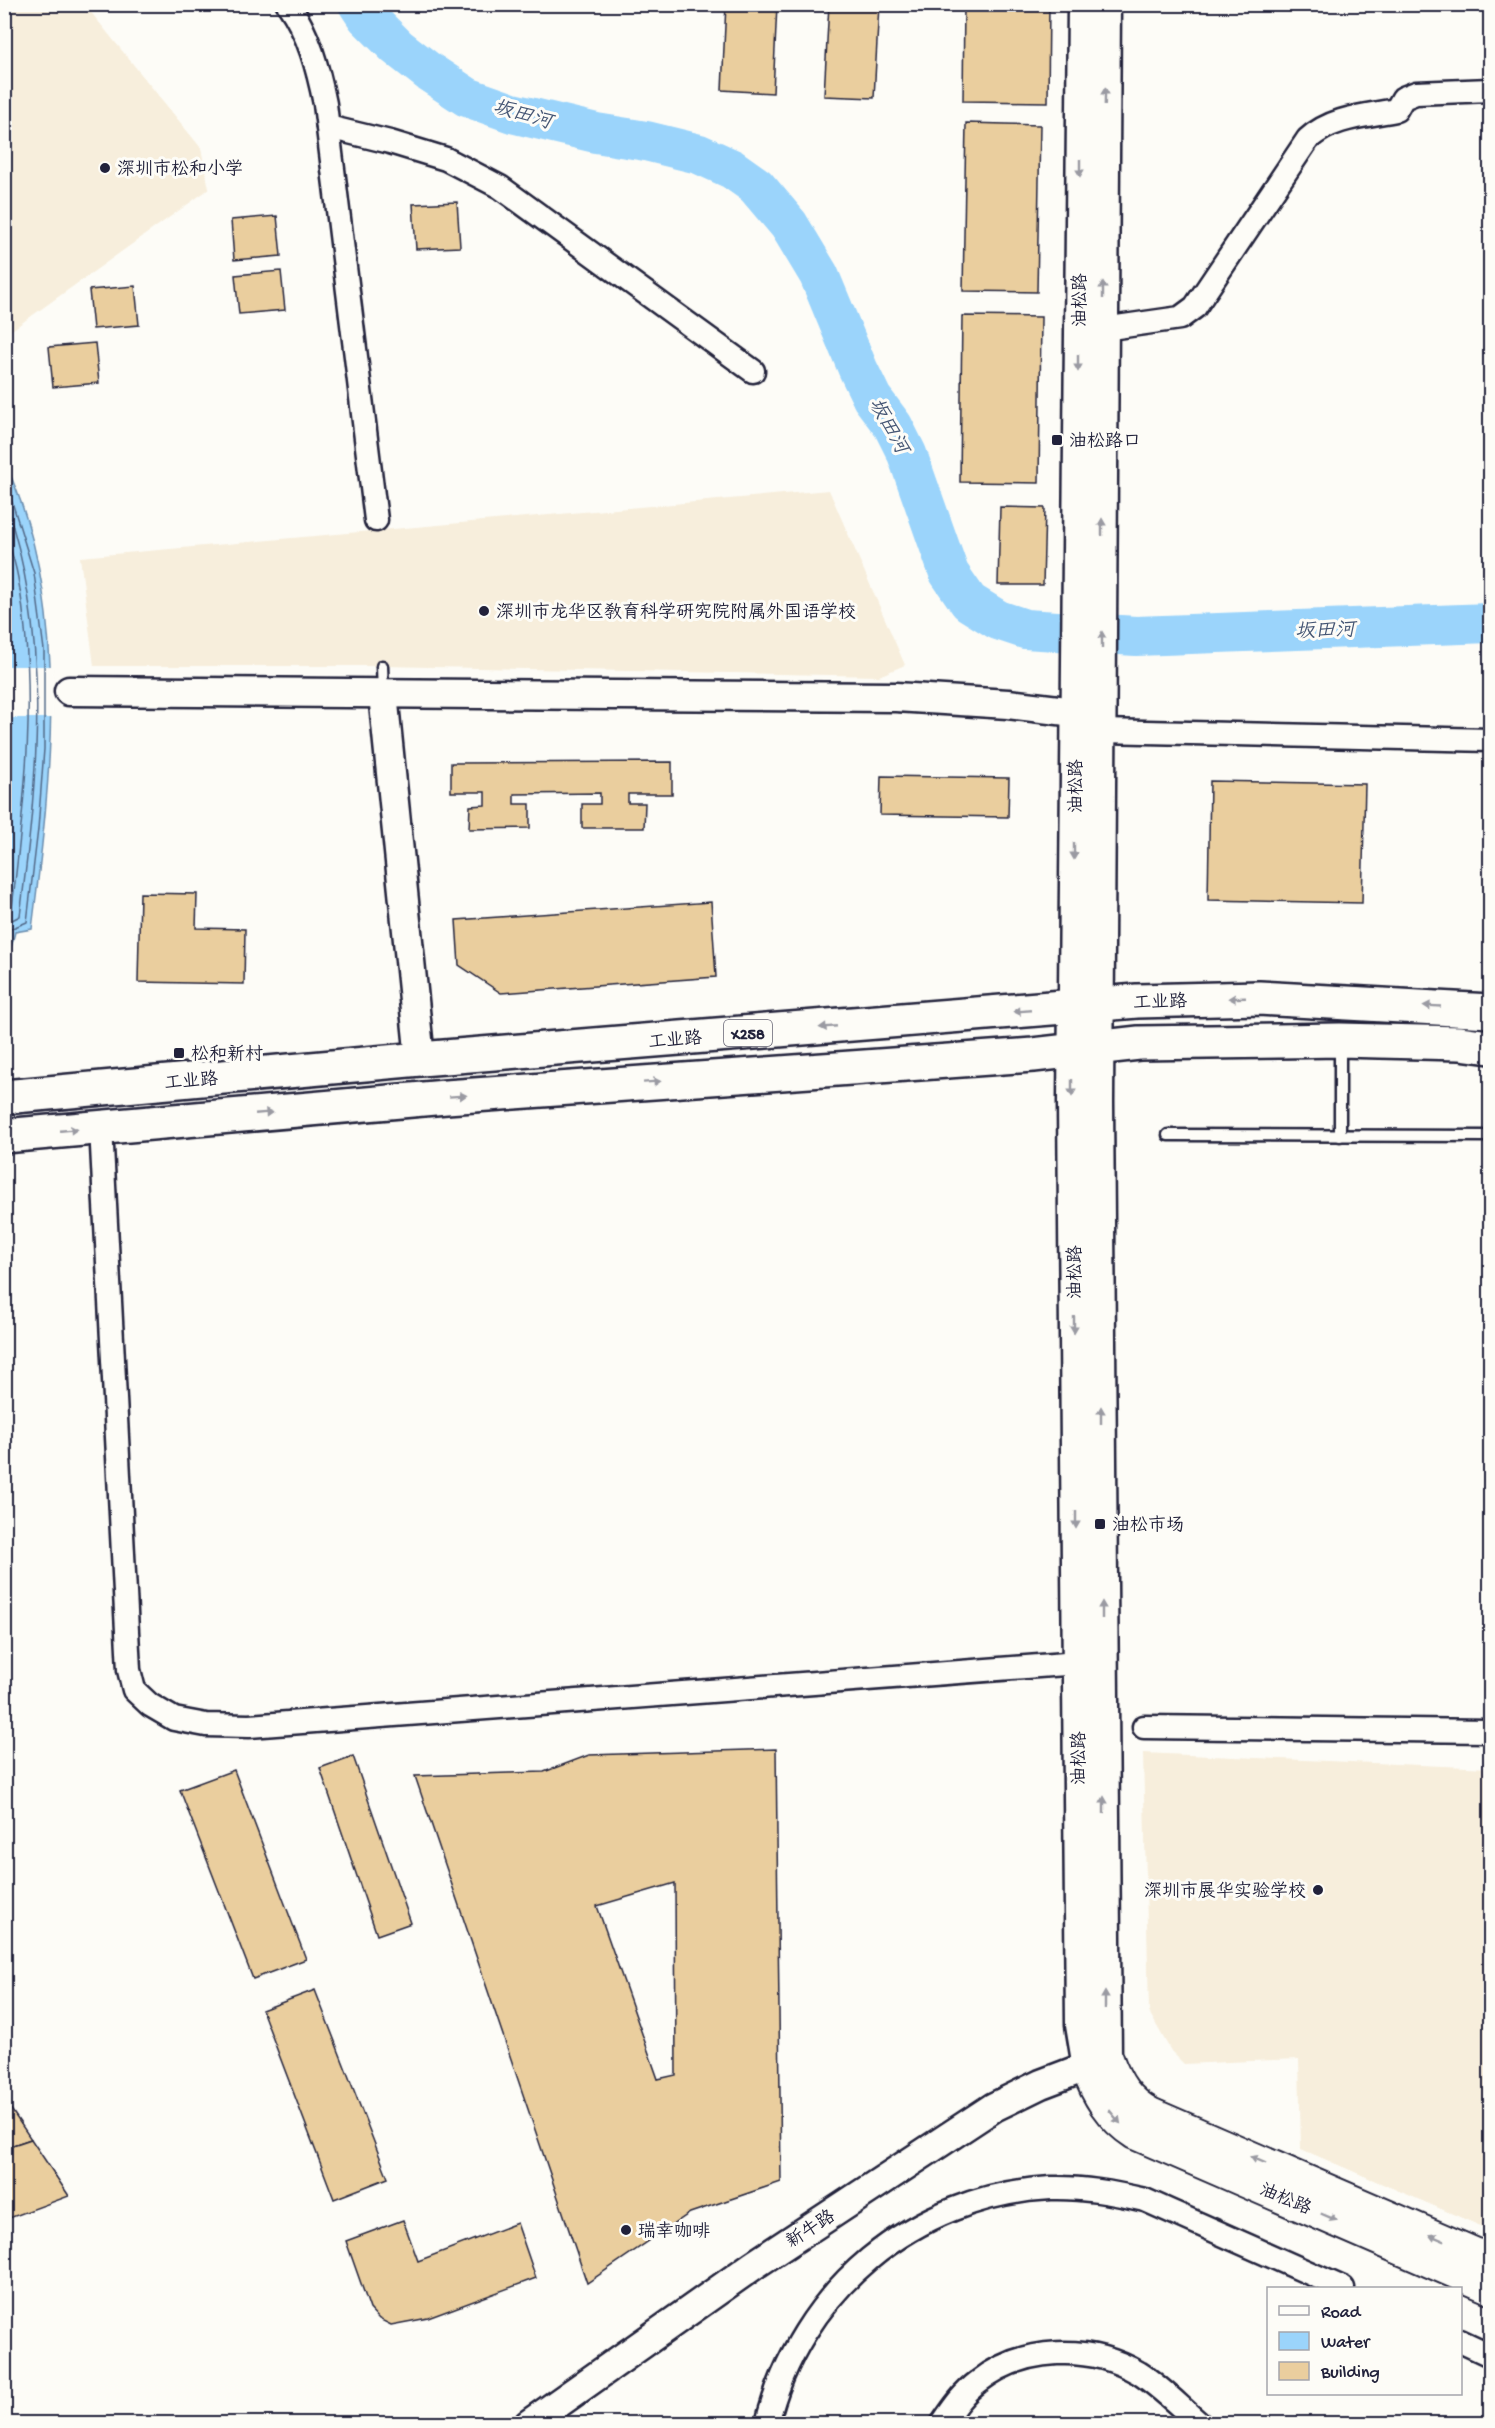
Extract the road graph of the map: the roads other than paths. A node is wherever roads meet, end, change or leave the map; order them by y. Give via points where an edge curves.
1 (288, 4) edge
2 (1082, 4) edge
3 (1106, 4) edge
4 (1491, 90) edge
5 (328, 127) junction
6 (1103, 329) junction
7 (753, 371) dead end
8 (376, 520) dead end
9 (1089, 585) junction
10 (382, 680) junction
11 (69, 691) dead end
12 (1084, 698) junction
13 (1101, 731) junction
14 (1491, 740) edge
15 (1086, 1005) junction
16 (1491, 1011) edge
17 (1340, 1041) junction
18 (1491, 1047) edge
19 (1086, 1049) junction
20 (420, 1059) junction
21 (6, 1097) edge
22 (101, 1127) junction
23 (8, 1135) edge
24 (1168, 1135) dead end
25 (1341, 1136) junction
26 (1491, 1136) edge
27 (1090, 1663) junction
28 (1144, 1727) dead end
29 (1491, 1731) edge
30 (1097, 2063) junction
31 (1491, 2261) edge
32 (1338, 2287) edge
33 (1491, 2287) edge
34 (1462, 2342) edge
35 (1491, 2355) edge
36 (529, 2424) edge
37 (767, 2424) edge
38 (942, 2424) edge
39 (1200, 2424) edge

1 - 5 street via 312,51
2 -> 9 street, 油松路
6 -> 3 street, 油松路
4 - 6 street via 1416,93 1403,99 1396,110 1333,122 1318,130 1187,315
5 - 7 street via 446,159 500,187
5 - 8 street
9 -> 6 street, 油松路
9 - 12 street, 油松路
10 - 11 street
10 - 12 street via 1008,704
10 - 20 street
12 - 13 street, 油松路
12 -> 15 street, 油松路
13 - 14 street
13 - 15 street, 油松路
16 -> 15 main road, 工业路 / X258 via 1259,998
15 - 19 street, 油松路
15 -> 20 main road, 工业路 / X258
17 - 18 main road
17 - 19 main road via 1139,1043
17 - 25 lane
22 -> 19 main road
19 - 27 street, 油松路
20 - 21 main road, 工业路 / X258
23 -> 22 main road
22 - 27 street via 129,1670 134,1690 174,1719 206,1725 249,1726
24 - 25 lane
25 - 26 lane
27 - 30 street, 油松路 via 1080,2025
28 - 29 street
31 -> 30 main road, 油松路 via 1144,2110
30 -> 33 main road, 油松路 via 1099,2096 1122,2125 1135,2133
30 - 36 street, 新牛路 via 994,2107 754,2265
32 - 37 street via 1145,2200 1052,2188 989,2197 920,2224 852,2272 811,2321 795,2348
34 - 35 street
38 - 39 street via 978,2381 1030,2356 1058,2352 1096,2356 1140,2374

